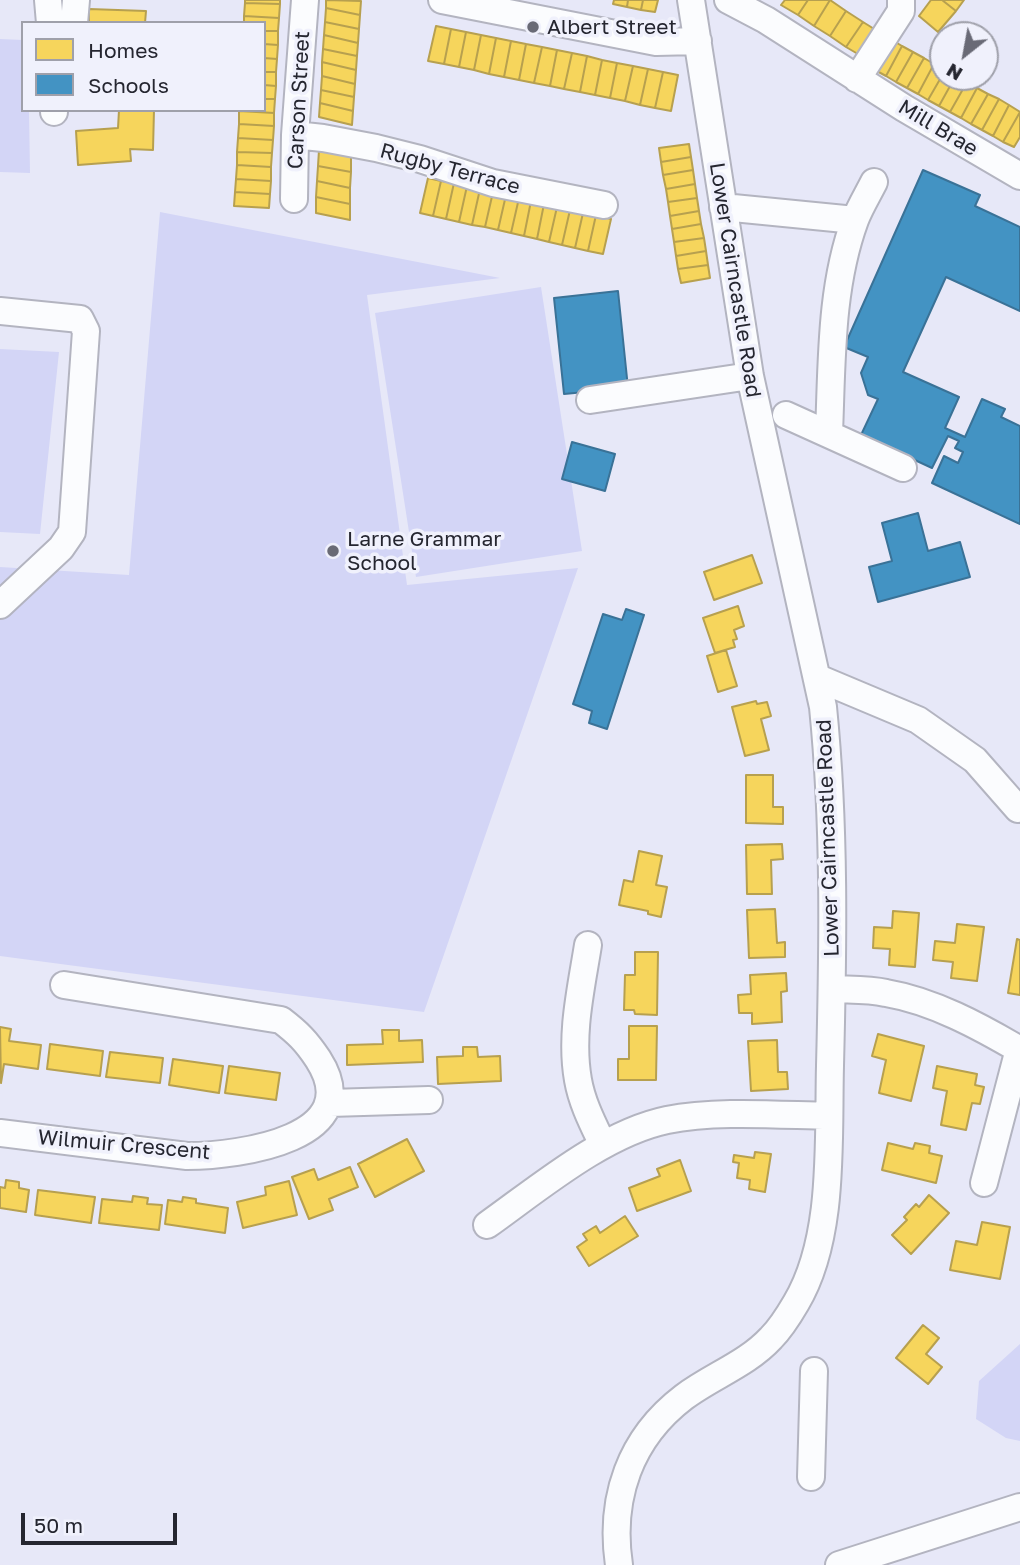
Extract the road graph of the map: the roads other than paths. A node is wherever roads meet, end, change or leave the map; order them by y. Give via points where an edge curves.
1 (48, 0) edge
2 (76, 0) edge
3 (305, 0) edge
4 (442, 0) edge
5 (691, 0) edge
6 (728, 0) edge
7 (901, 0) edge
8 (50, 21) edge
9 (74, 21) edge
10 (698, 41) junction
11 (857, 79) junction
12 (295, 135) junction
13 (1020, 176) edge
14 (874, 182) dead end
15 (294, 199) dead end
16 (604, 205) dead end
17 (723, 206) junction
18 (855, 220) junction
19 (0, 312) edge
20 (750, 376) junction
21 (590, 400) dead end
22 (786, 415) dead end
23 (830, 433) junction
24 (903, 468) dead end
25 (0, 606) edge
26 (818, 678) junction
27 (1018, 808) edge
28 (588, 945) dead end
29 (64, 985) dead end
30 (832, 989) junction
31 (1019, 1049) edge
32 (429, 1100) dead end
33 (330, 1102) junction
34 (829, 1116) junction
35 (0, 1133) edge
36 (603, 1145) junction
37 (984, 1183) dead end
38 (487, 1225) dead end
39 (814, 1371) dead end
40 (811, 1477) dead end
41 (1020, 1507) edge
42 (619, 1565) edge
43 (839, 1565) edge

1 - 8 street
2 - 9 street
3 - 12 street, Carson Street
4 - 10 street via 656,42
5 - 10 street, Lower Cairncastle Road
6 - 11 street, Mill Brae
7 - 11 street via 901,11
10 - 17 street, Lower Cairncastle Road
11 - 13 street, Mill Brae
12 - 15 street, Carson Street
12 - 16 street, Rugby Terrace via 376,148 493,183
14 - 18 street
17 - 18 street
17 - 20 street, Lower Cairncastle Road
18 - 23 street via 835,316
19 - 25 street via 80,319 86,331 72,532
20 - 21 street
20 - 26 street, Lower Cairncastle Road
22 - 23 street
23 - 24 street
26 - 27 street via 918,720 975,760
26 - 30 street, Lower Cairncastle Road via 830,793
28 - 36 street via 575,1053 580,1091
29 - 33 street via 281,1020 304,1037 327,1073
30 - 31 street via 906,998 978,1026
30 - 34 street, Lower Cairncastle Road
31 - 37 street
32 - 33 street
33 - 35 street, Wilmuir Crescent via 320,1120 302,1133 212,1156
34 - 36 street via 682,1118
34 - 42 street, Lower Cairncastle Road via 824,1222 810,1277 772,1337 686,1396 649,1431 621,1487
36 - 38 street
39 - 40 street
41 - 43 street

